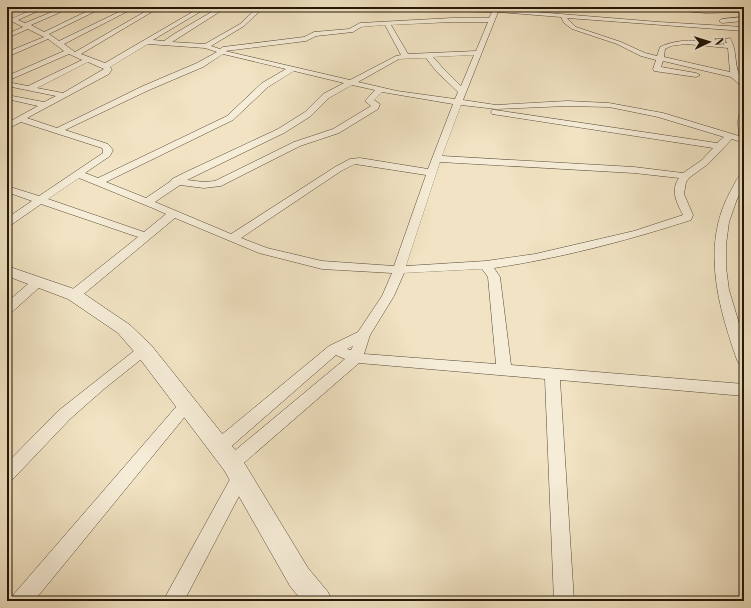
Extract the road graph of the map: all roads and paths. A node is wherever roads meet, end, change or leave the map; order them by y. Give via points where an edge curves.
1 (20, 7) edge
2 (44, 7) edge
3 (69, 7) edge
4 (101, 7) edge
5 (119, 7) edge
6 (133, 7) edge
7 (156, 7) edge
8 (205, 7) edge
9 (224, 7) edge
10 (261, 7) edge
11 (340, 7) edge
12 (515, 7) edge
13 (520, 7) edge
14 (659, 7) edge
15 (665, 7) edge
16 (408, 8) edge
17 (497, 9) edge
18 (744, 10) edge
19 (564, 16) junction
20 (9, 17) edge
21 (744, 19) edge
22 (491, 20) junction
23 (387, 24) junction
24 (659, 24) junction
25 (27, 26) junction
26 (723, 28) junction
27 (744, 29) edge
28 (661, 32) dead end
29 (694, 35) junction
30 (7, 36) edge
31 (49, 37) junction
32 (147, 42) junction
33 (165, 44) junction
34 (206, 46) junction
35 (731, 46) junction
36 (7, 48) edge
37 (220, 51) junction
38 (72, 52) junction
39 (477, 53) junction
40 (7, 55) edge
41 (428, 55) junction
42 (405, 56) junction
43 (660, 59) junction
44 (87, 60) junction
45 (106, 66) junction
46 (292, 69) junction
47 (744, 72) edge
48 (737, 76) edge
49 (7, 79) edge
50 (351, 83) junction
51 (7, 84) edge
52 (30, 88) junction
53 (744, 88) edge
54 (381, 89) junction
55 (462, 91) junction
56 (64, 95) junction
57 (7, 97) edge
58 (45, 105) junction
59 (457, 105) junction
60 (744, 110) edge
61 (20, 119) junction
62 (7, 126) edge
63 (56, 131) junction
64 (730, 136) junction
65 (744, 140) edge
66 (719, 146) junction
67 (436, 159) junction
68 (78, 174) junction
69 (432, 174) junction
70 (685, 176) junction
71 (744, 176) edge
72 (176, 181) junction
73 (98, 182) junction
74 (7, 189) edge
75 (40, 200) junction
76 (147, 202) junction
77 (174, 213) junction
78 (7, 223) edge
79 (146, 236) junction
80 (232, 239) junction
81 (486, 265) junction
82 (399, 270) junction
83 (7, 271) edge
84 (38, 282) junction
85 (74, 295) junction
86 (7, 309) edge
87 (363, 335) junction
88 (334, 349) junction
89 (144, 350) junction
90 (356, 358) junction
91 (744, 360) edge
92 (504, 370) junction
93 (552, 374) junction
94 (744, 390) edge
95 (187, 404) junction
96 (220, 446) junction
97 (236, 470) junction
98 (7, 474) edge
99 (21, 601) edge
100 (173, 601) edge
101 (319, 601) edge
102 (564, 601) edge

1 - 20 street
2 - 20 street
3 - 25 street
4 - 31 street
5 - 31 street
6 - 31 street
7 - 38 street
8 - 32 street
9 - 33 street
10 - 34 street via 242,25
11 - 16 street
12 - 13 street
13 - 21 street via 689,21
14 - 15 street
15 - 18 street via 706,11
16 - 17 street
17 - 19 street
17 - 22 street
19 - 24 street
19 - 43 street via 566,22 574,28 619,42 643,55
20 - 25 street
22 - 23 street
22 - 39 street
23 - 37 street via 360,25 348,31 314,34 306,39 275,41
23 - 42 street
24 - 28 street
24 - 29 street
25 - 30 street
25 - 31 street
26 - 27 street
26 - 29 street
26 - 35 street
29 - 35 street
29 - 43 street via 664,42
31 - 36 street
31 - 38 street
31 - 40 street
32 - 33 street
32 - 45 street
33 - 34 street
34 - 37 street
35 - 48 street
37 - 46 street
37 - 63 street via 200,66 146,88
38 - 44 street
38 - 49 street
39 - 41 street
39 - 55 street
41 - 42 street
41 - 55 street
42 - 50 street
43 - 48 street via 658,69
44 - 45 street via 98,61
44 - 52 street
45 - 56 street via 106,72
46 - 50 street
46 - 73 street via 265,85 230,118
47 - 48 street
48 - 53 street
50 - 54 street
50 - 72 street via 326,96 308,114 281,131
51 - 52 street
52 - 56 street
54 - 59 street
54 - 72 street via 369,101 376,104 375,107 336,131 292,146 217,184
55 - 59 street
56 - 58 street
57 - 58 street
58 - 61 street
59 - 64 street via 609,105 650,112
59 - 66 street
59 - 67 street
60 - 65 street
61 - 62 street
61 - 63 street
63 - 68 street via 108,148 107,154
64 - 65 street
64 - 66 street
66 - 70 street via 705,162
67 - 69 street
67 - 70 street via 627,169
68 - 73 street
68 - 75 street
69 - 80 street via 353,161
69 - 82 street
70 - 81 street via 681,182 680,194 687,218 637,234 542,257
71 - 91 street via 725,212 720,235 719,262 732,328
72 - 76 street
73 - 76 street
74 - 75 street
75 - 78 street
75 - 79 street
76 - 77 street
77 - 79 street
77 - 80 street
79 - 85 street
80 - 82 street via 263,251 322,265
81 - 82 street
81 - 92 street via 494,277
82 - 87 street via 388,296
83 - 84 street
84 - 85 street
84 - 86 street
85 - 89 street via 124,329
87 - 88 street
87 - 90 street
88 - 90 street
88 - 96 street
89 - 95 street
89 - 98 street via 64,415
90 - 92 street
90 - 97 street
92 - 93 street
93 - 94 street
93 - 102 street
95 - 96 street
95 - 99 street
96 - 97 street
97 - 100 street
97 - 101 street via 299,577

